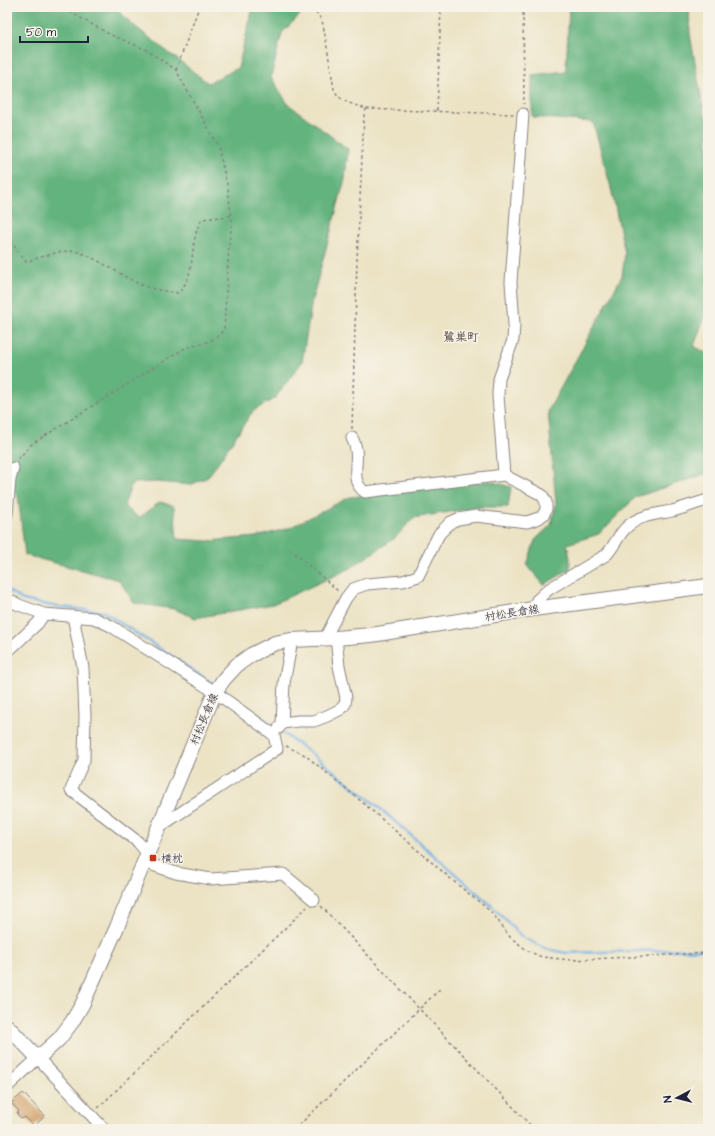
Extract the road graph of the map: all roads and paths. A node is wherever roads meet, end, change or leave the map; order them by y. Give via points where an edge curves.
1 (61, 7) edge
2 (198, 7) edge
3 (312, 7) edge
4 (441, 7) edge
5 (522, 7) edge
6 (176, 70) junction
7 (366, 109) junction
8 (437, 111) junction
9 (523, 114) junction
10 (231, 216) junction
11 (7, 236) edge
12 (352, 438) joint
13 (13, 468) joint
14 (504, 475) junction
15 (708, 500) edge
16 (7, 514) edge
17 (290, 548) dead end
18 (708, 586) edge
19 (346, 598) junction
20 (7, 599) edge
21 (533, 609) junction
22 (44, 614) junction
23 (73, 616) junction
24 (331, 638) junction
25 (292, 640) junction
26 (7, 652) edge
27 (215, 692) junction
28 (282, 723) junction
29 (274, 735) junction
30 (158, 827) junction
31 (145, 858) junction
32 (314, 900) junction
33 (708, 954) edge
34 (440, 989) dead end
35 (419, 1009) junction
36 (7, 1026) edge
37 (38, 1058) junction
38 (7, 1087) edge
39 (91, 1115) junction
40 (104, 1129) edge
41 (295, 1129) edge
42 (534, 1129) edge

1 - 6 path via 111,35 145,49
2 - 6 path
3 - 7 path via 323,24 336,95 345,102
4 - 8 path
5 - 9 path
6 - 10 path via 218,146
7 - 8 path
7 - 12 path via 359,224
8 - 9 path
9 - 14 street via 512,268 513,340 499,379 498,396
10 - 11 path via 202,219 197,228 190,277 178,293 140,284 74,251 51,254 26,262
10 - 13 path via 224,329 219,336 185,348 32,444
12 - 14 street via 358,459 355,472 357,484 365,492
13 - 16 street
14 - 19 street via 542,495 546,509 540,518 528,522 476,516 458,519 439,534 418,576 403,581 360,586 353,589
15 - 21 street via 634,521 620,534 606,555 549,589 537,600
17 - 19 path
18 - 21 main road, 村松長倉線
19 - 24 street
20 - 22 street
21 - 24 main road, 村松長倉線
22 - 23 street
22 - 26 street
23 - 27 street via 94,618 111,626
23 - 31 street via 83,668 85,737 84,760 71,790 138,842
24 - 25 main road, 村松長倉線
24 - 28 street via 346,698 345,704 341,709 314,721
25 - 27 main road, 村松長倉線 via 275,643 251,655 237,665
25 - 28 street via 284,684
27 - 29 street
27 - 30 main road, 村松長倉線
28 - 29 street
29 - 30 street via 277,749
29 - 33 path via 281,743 305,756 355,796 483,905 493,914 510,938 528,950 542,957 571,960
30 - 31 main road, 村松長倉線
31 - 32 street via 176,873 211,879 283,874
31 - 37 main road, 村松長倉線 via 83,1003 59,1039
32 - 35 path
32 - 39 path
34 - 35 path
35 - 41 path
35 - 42 path
36 - 37 main road
37 - 38 street
37 - 39 street
39 - 40 street

